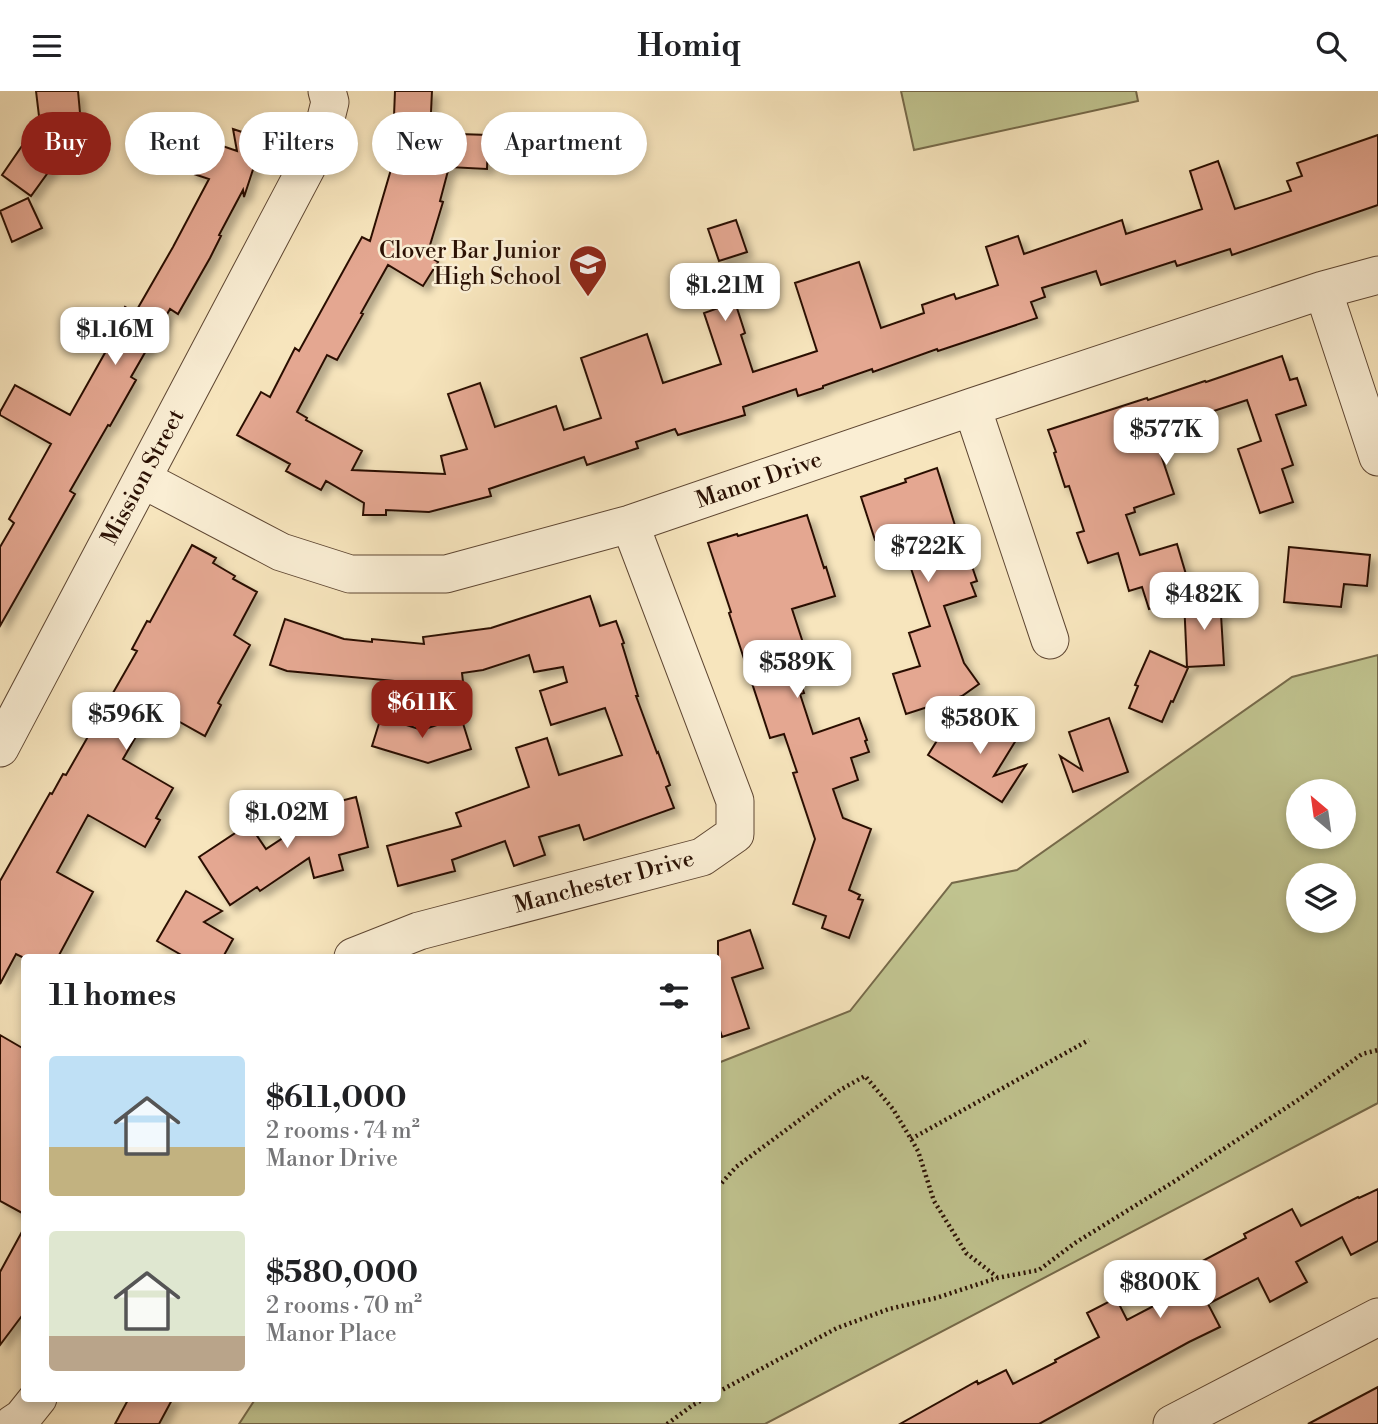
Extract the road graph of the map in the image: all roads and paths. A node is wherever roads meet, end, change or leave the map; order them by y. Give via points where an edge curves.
1 (327, 91) edge
2 (1378, 275) edge
3 (1323, 290) junction
4 (972, 407) junction
5 (1378, 457) edge
6 (142, 479) junction
7 (630, 524) junction
8 (1050, 640) dead end
9 (13, 692) edge
10 (0, 748) edge
11 (361, 954) edge
12 (1089, 1040) dead end
13 (1378, 1050) edge
14 (911, 1139) junction
15 (721, 1184) edge
16 (997, 1277) junction
17 (1378, 1317) edge
18 (721, 1390) edge
19 (34, 1402) edge
20 (699, 1402) edge
21 (13, 1424) edge
22 (667, 1424) edge
23 (1172, 1424) edge

1 - 6 street, Mission Street via 330,102 320,142
2 - 3 street, Manor Drive
3 - 4 street, Manor Drive
3 - 5 street
4 - 7 street, Manor Drive
4 - 8 street
6 - 7 street, Manor Drive via 281,552 350,575 446,574
6 - 9 street, Mission Street
7 - 11 street, Manchester Drive via 735,801 736,834 702,857 419,931
9 - 10 street, Mission Street
12 - 14 path
13 - 16 path via 1362,1054 1039,1270
14 - 15 path via 894,1109 865,1076 736,1167
14 - 16 path via 934,1201 966,1253
16 - 18 path via 837,1328
17 - 23 street
19 - 21 street
20 - 22 path

